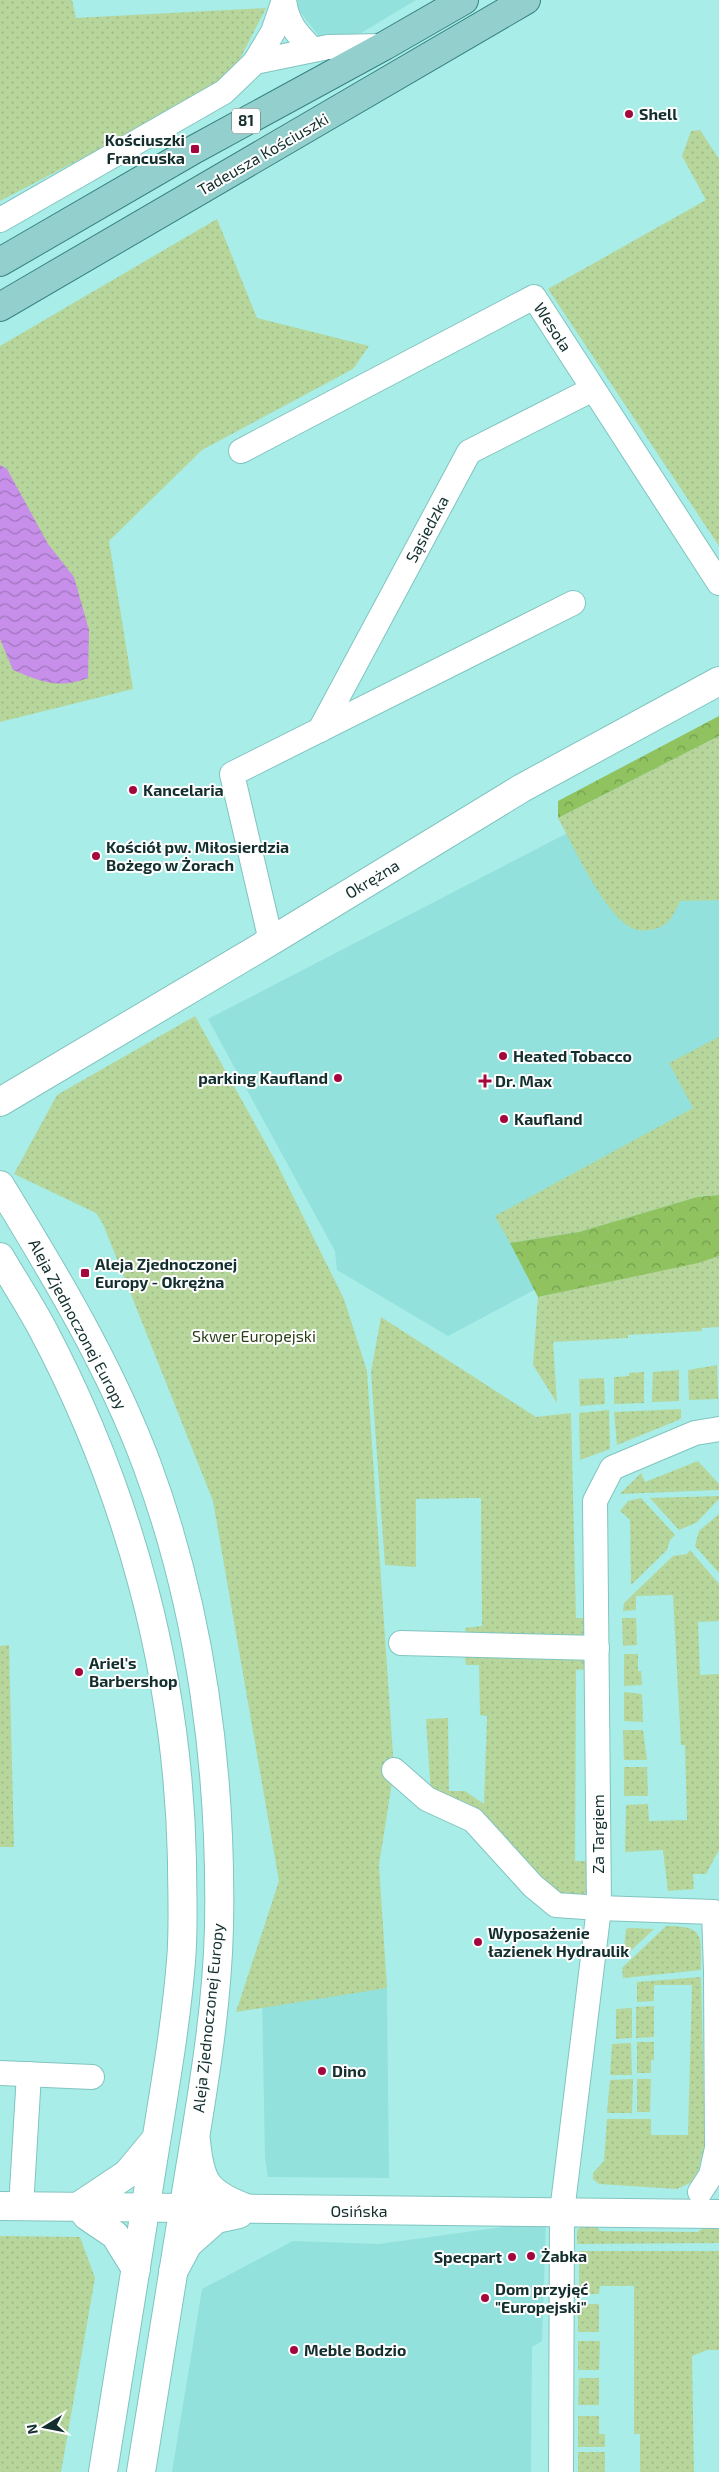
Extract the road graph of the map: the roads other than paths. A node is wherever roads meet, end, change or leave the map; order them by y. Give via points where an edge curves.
1 (284, 0) edge
2 (464, 0) edge
3 (526, 0) edge
4 (384, 46) junction
5 (312, 49) junction
6 (255, 62) junction
7 (0, 220) edge
8 (0, 262) edge
9 (0, 307) edge
10 (593, 389) junction
11 (241, 451) dead end
12 (719, 582) edge
13 (573, 603) dead end
14 (719, 681) edge
15 (320, 730) junction
16 (271, 941) junction
17 (0, 1082) edge
18 (30, 1085) junction
19 (0, 1102) edge
20 (0, 1121) edge
21 (0, 1185) edge
22 (0, 1257) edge
23 (719, 1429) edge
24 (695, 1433) junction
25 (719, 1441) edge
26 (401, 1643) dead end
27 (597, 1648) junction
28 (394, 1770) dead end
29 (599, 1908) junction
30 (716, 1912) edge
31 (0, 2073) edge
32 (29, 2074) junction
33 (92, 2077) dead end
34 (196, 2135) junction
35 (156, 2140) junction
36 (700, 2192) dead end
37 (10, 2206) edge
38 (78, 2206) junction
39 (146, 2208) junction
40 (184, 2209) junction
41 (252, 2210) junction
42 (562, 2212) junction
43 (719, 2214) edge
44 (136, 2269) junction
45 (173, 2273) junction
46 (103, 2472) edge
47 (141, 2472) edge
48 (561, 2472) edge

1 - 5 street via 287,18
1 - 6 street via 273,32
2 - 4 main road, 81
3 - 9 main road, Tadeusza Kościuszki / 81
4 - 5 street
4 - 8 main road, 81 via 195,149
5 - 6 street
6 - 7 street via 224,92
10 - 11 street, Wesoła via 534,297
10 - 12 street, Wesoła
10 - 15 street, Sąsiedzka via 469,452
13 - 15 street
14 - 16 main road, Okrężna via 522,788
15 - 16 street via 232,774
16 - 18 main road, Okrężna
17 - 18 main road
18 - 19 main road, Okrężna
18 - 20 main road, Okrężna via 5,1111
21 - 34 main road, Aleja Zjednoczonej Europy via 87,1335 127,1416 163,1515 194,1638 216,1786 219,1860 219,1930 209,2042
22 - 35 main road, Aleja Zjednoczonej Europy via 41,1326 70,1384 113,1486 145,1589 160,1658 175,1745 181,1810 182,1907 181,1960
23 - 24 street, Za Targiem
24 - 25 street
24 - 27 street, Za Targiem via 612,1468 595,1501
26 - 27 street
27 - 29 street, Za Targiem
28 - 29 street via 427,1798 473,1820 533,1886 556,1905
29 - 30 street
29 - 42 street, Za Targiem
30 - 36 street via 717,2148 711,2174
31 - 32 street
32 - 33 street
32 - 37 street
34 - 40 main road, Aleja Zjednoczonej Europy
34 - 41 main road via 199,2169 208,2186 228,2201
35 - 38 main road via 127,2174
35 - 39 main road, Aleja Zjednoczonej Europy
37 - 38 main road, Osińska
38 - 39 main road, Osińska
38 - 44 main road via 115,2235
39 - 40 main road, Osińska
39 - 44 main road, Aleja Zjednoczonej Europy
40 - 41 main road, Osińska
40 - 45 main road, Aleja Zjednoczonej Europy
41 - 42 main road, Osińska
41 - 45 main road via 216,2219 188,2244
42 - 43 main road, Osińska
42 - 48 street, Za Targiem
44 - 46 main road, Aleja Zjednoczonej Europy
45 - 47 main road, Aleja Zjednoczonej Europy

